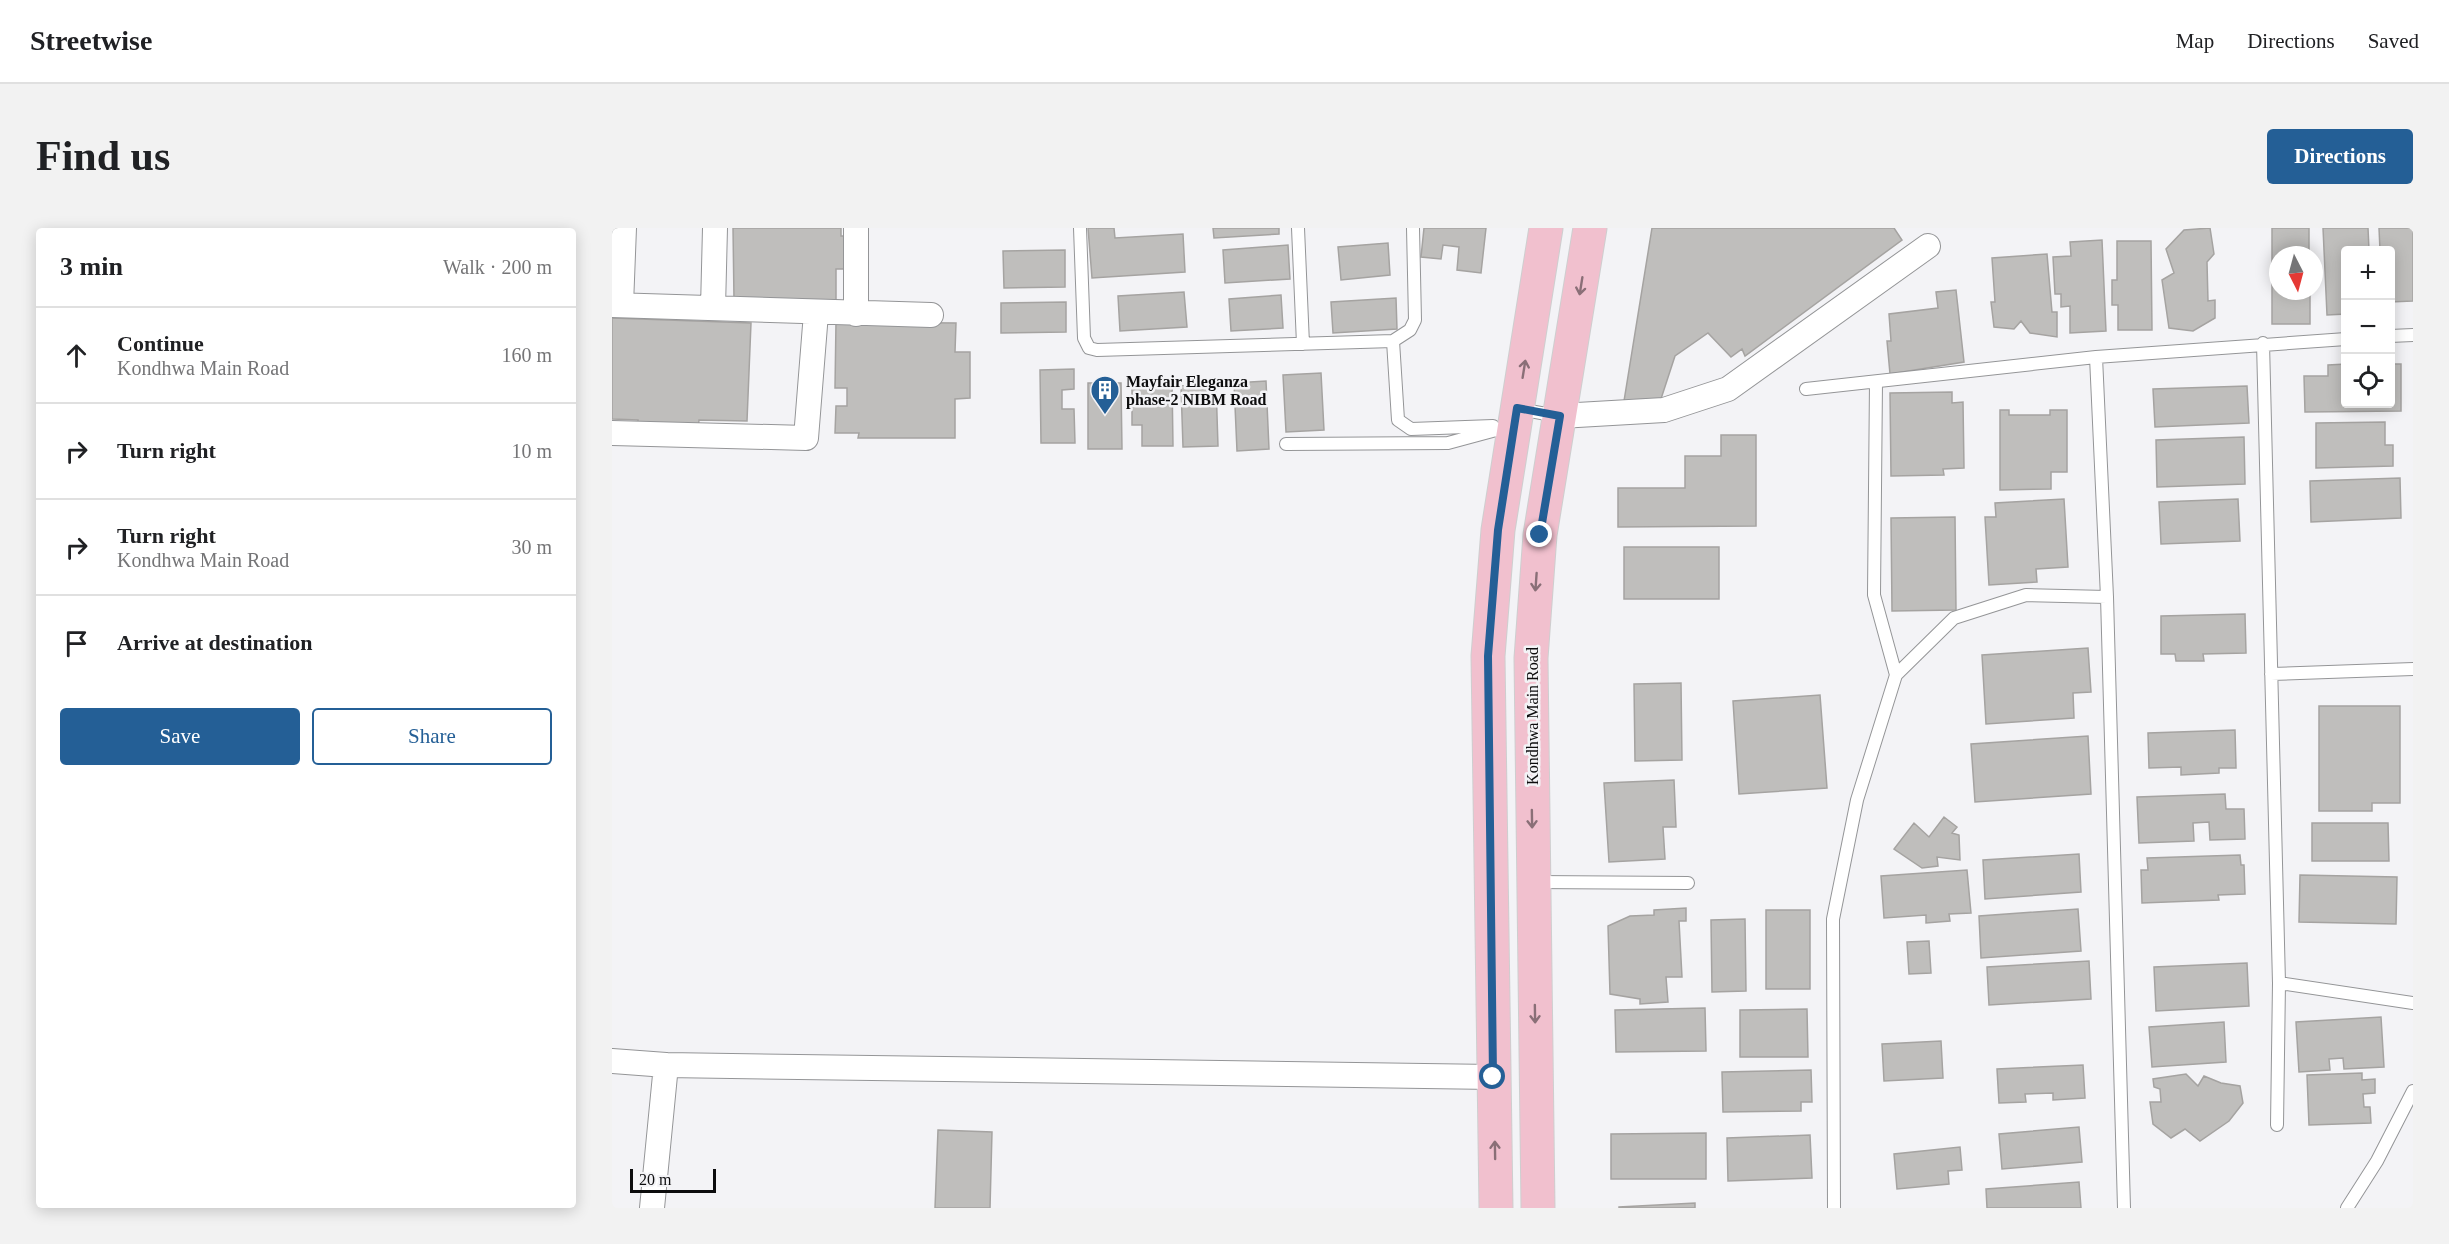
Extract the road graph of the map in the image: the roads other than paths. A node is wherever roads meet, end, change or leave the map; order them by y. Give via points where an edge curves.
1 (624, 228) edge
2 (715, 228) edge
3 (856, 228) edge
4 (1080, 228) edge
5 (1298, 228) edge
6 (1413, 228) edge
7 (1546, 228) edge
8 (1590, 228) edge
9 (1928, 246) dead end
10 (617, 305) edge
11 (713, 308) junction
12 (816, 314) junction
13 (856, 314) junction
14 (931, 315) dead end
15 (2413, 335) edge
16 (2395, 336) edge
17 (2341, 339) edge
18 (1393, 341) junction
19 (2263, 343) junction
20 (1303, 344) junction
21 (2096, 357) junction
22 (1876, 382) junction
23 (1806, 389) dead end
24 (1560, 416) junction
25 (1516, 417) junction
26 (612, 433) edge
27 (1286, 444) dead end
28 (2107, 597) junction
29 (2413, 669) edge
30 (2271, 674) junction
31 (1896, 675) junction
32 (1533, 882) junction
33 (1688, 882) dead end
34 (2279, 983) junction
35 (2413, 1003) edge
36 (612, 1061) edge
37 (666, 1065) junction
38 (1493, 1077) junction
39 (2413, 1091) edge
40 (2277, 1125) dead end
41 (652, 1208) edge
42 (1496, 1208) edge
43 (1538, 1208) edge
44 (1834, 1208) edge
45 (2124, 1208) edge
46 (2347, 1208) edge

1 - 10 street
2 - 11 street
3 - 13 street
4 - 20 lane via 1084,339 1089,348
5 - 20 lane
6 - 18 lane via 1415,320 1410,330
25 -> 7 main road
8 -> 24 main road, Kondhwa Main Road
9 - 24 street via 1728,388 1664,410
10 - 11 street
11 - 12 street
12 - 13 street
12 - 26 street via 806,438
13 - 14 street
15 - 16 lane
17 - 19 lane
18 - 20 lane
18 - 25 lane via 1398,420 1411,429
19 - 21 lane
19 - 30 lane
21 - 22 lane
21 - 28 lane
22 - 23 lane
22 - 31 lane via 1874,595
24 - 25 lane
24 -> 32 main road, Kondhwa Main Road via 1540,535 1531,658
25 - 27 lane via 1448,443
25 - 38 main road via 1498,530 1488,656
28 - 31 lane via 2026,595 1954,618
28 - 45 lane
29 - 30 lane
30 - 34 lane
31 - 44 lane via 1857,800 1833,919
32 - 33 lane
32 -> 43 main road, Kondhwa Main Road
34 - 35 lane
34 - 40 lane
36 - 37 street
37 - 38 street
37 - 41 street
42 -> 38 main road
39 - 46 lane via 2377,1161

